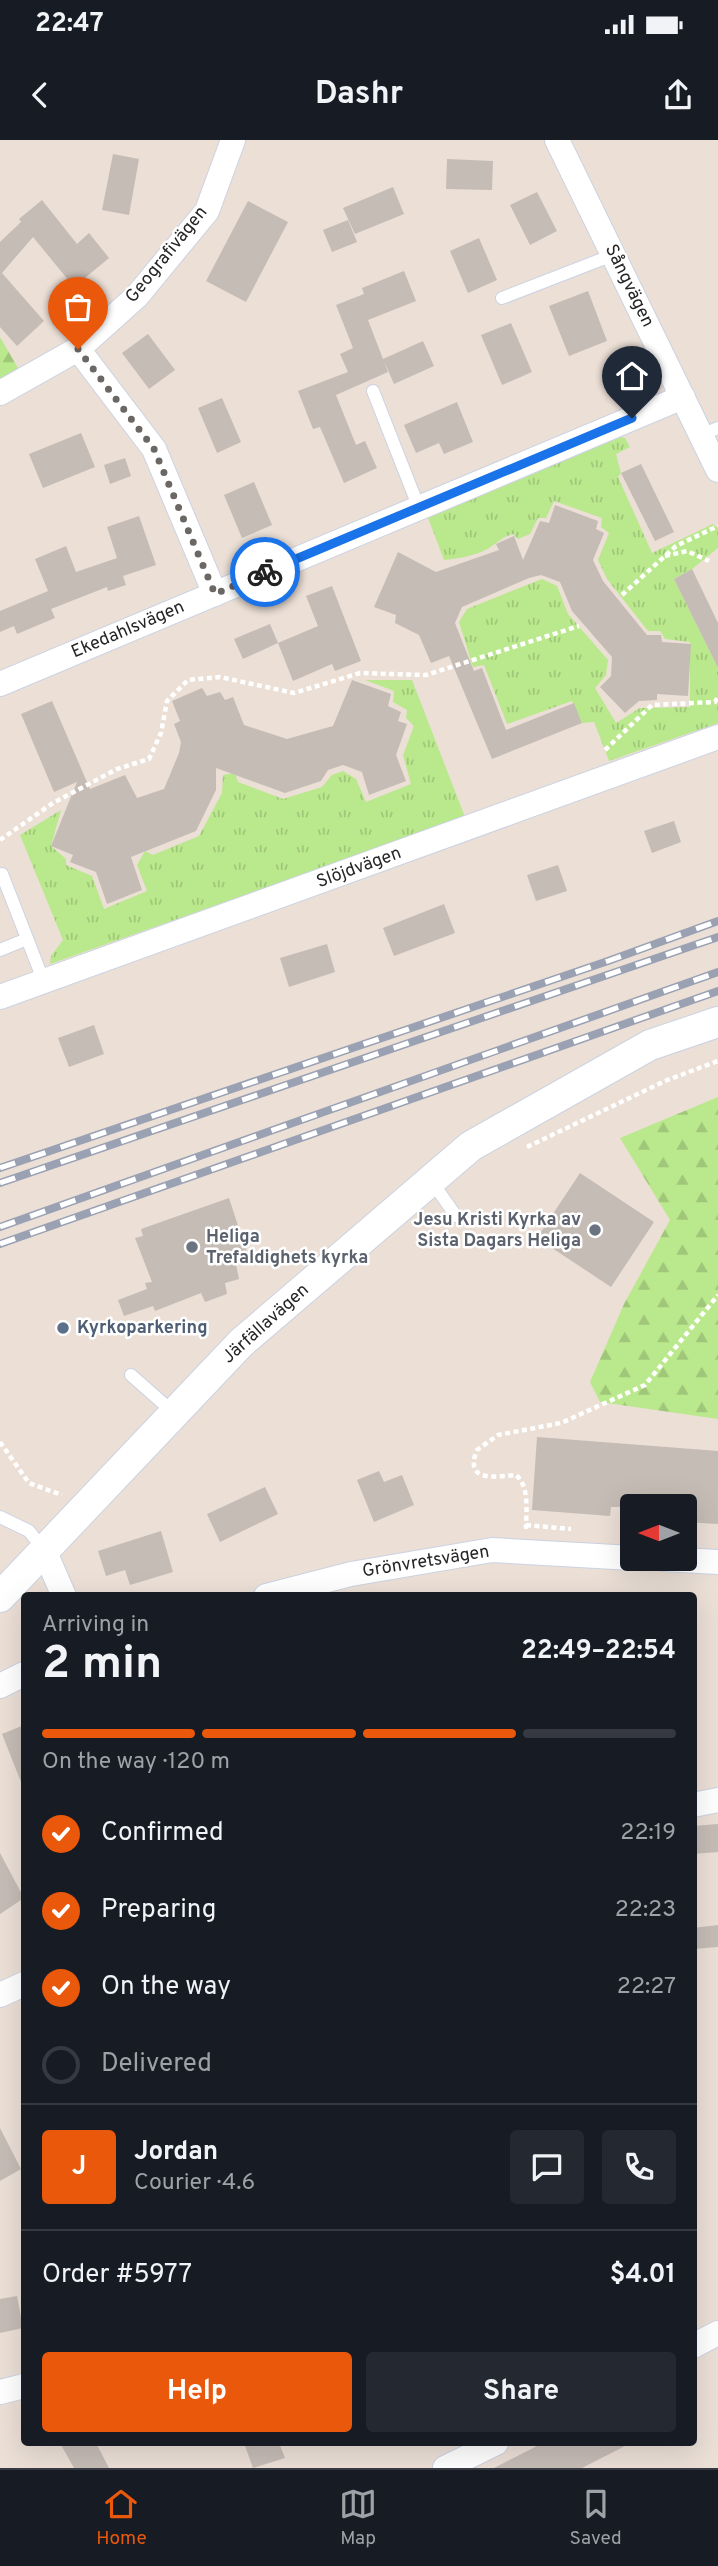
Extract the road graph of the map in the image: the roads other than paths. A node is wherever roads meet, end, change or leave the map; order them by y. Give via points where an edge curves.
1 (233, 140) edge
2 (557, 140) edge
3 (613, 255) junction
4 (502, 298) dead end
5 (78, 349) junction
6 (373, 391) dead end
7 (0, 393) edge
8 (682, 397) junction
9 (709, 431) edge
10 (718, 471) edge
11 (419, 508) junction
12 (215, 594) junction
13 (0, 684) edge
14 (718, 737) edge
15 (2, 874) dead end
16 (27, 939) junction
17 (0, 950) edge
18 (44, 982) junction
19 (0, 997) edge
20 (718, 1021) edge
21 (430, 1179) junction
22 (456, 1216) dead end
23 (131, 1375) dead end
24 (174, 1413) junction
25 (0, 1517) edge
26 (44, 1550) junction
27 (620, 1557) edge
28 (697, 1561) edge
29 (718, 1562) edge
30 (62, 1592) edge
31 (281, 1592) edge
32 (0, 1597) edge
33 (21, 1676) edge
34 (0, 1686) edge
35 (718, 1800) edge
36 (697, 1804) edge
37 (21, 1985) edge
38 (0, 1994) edge
39 (697, 2325) edge
40 (718, 2326) edge
41 (718, 2333) edge
42 (697, 2344) edge
43 (21, 2387) edge
44 (0, 2392) edge
45 (490, 2446) edge
46 (445, 2468) edge

1 - 5 street, Geografivägen via 207,211 137,296
2 - 3 street, Sångvägen
3 - 4 lane
3 - 8 street, Sångvägen
5 - 7 street, Geografivägen
5 - 12 street via 154,449
6 - 11 lane
8 - 9 street, Sångvägen
8 - 11 street, Ekedahlsvägen
9 - 10 street, Sångvägen
11 - 12 street, Ekedahlsvägen
12 - 13 street, Ekedahlsvägen
14 - 18 street, Slöjdvägen
15 - 16 lane
16 - 17 lane
16 - 18 lane
18 - 19 street, Slöjdvägen
20 - 21 street, Järfällavägen via 650,1045 471,1146
21 - 22 lane
21 - 24 street, Järfällavägen via 241,1343
23 - 24 lane
24 - 26 street, Järfällavägen
25 - 26 lane via 29,1531
26 - 30 street
26 - 32 street, Järfällavägen
27 - 31 street, Grönvretsvägen via 492,1550 351,1574
28 - 29 street
33 - 34 street
35 - 36 street
37 - 38 street
39 - 40 street
41 - 42 street
43 - 44 street
45 - 46 street

